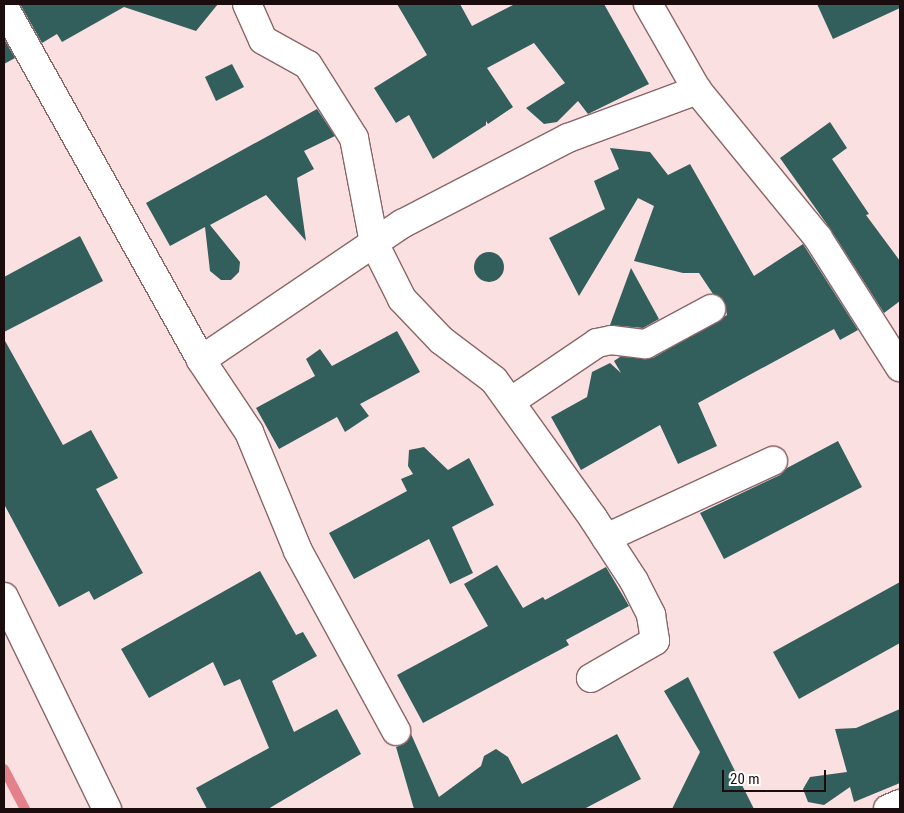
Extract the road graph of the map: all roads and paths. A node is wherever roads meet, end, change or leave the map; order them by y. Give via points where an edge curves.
1 (247, 4) edge
2 (648, 4) edge
3 (4, 7) edge
4 (697, 90) junction
5 (374, 243) junction
6 (712, 309) dead end
7 (201, 360) junction
8 (900, 366) edge
9 (510, 402) junction
10 (773, 461) dead end
11 (606, 538) junction
12 (4, 597) edge
13 (591, 678) dead end
14 (396, 731) dead end
15 (900, 804) edge
16 (106, 809) edge
17 (888, 809) edge

1 - 5 street via 263,40 308,64 354,138
2 - 4 street
3 - 7 street
4 - 5 street via 568,138 402,224
4 - 8 street via 818,238
5 - 7 street
5 - 9 street via 402,299 441,340 494,380
6 - 9 street via 646,344 611,340 597,343
7 - 14 street via 249,432 298,551
9 - 11 street
10 - 11 street
11 - 13 street via 651,615 655,641
12 - 16 street
15 - 17 street

